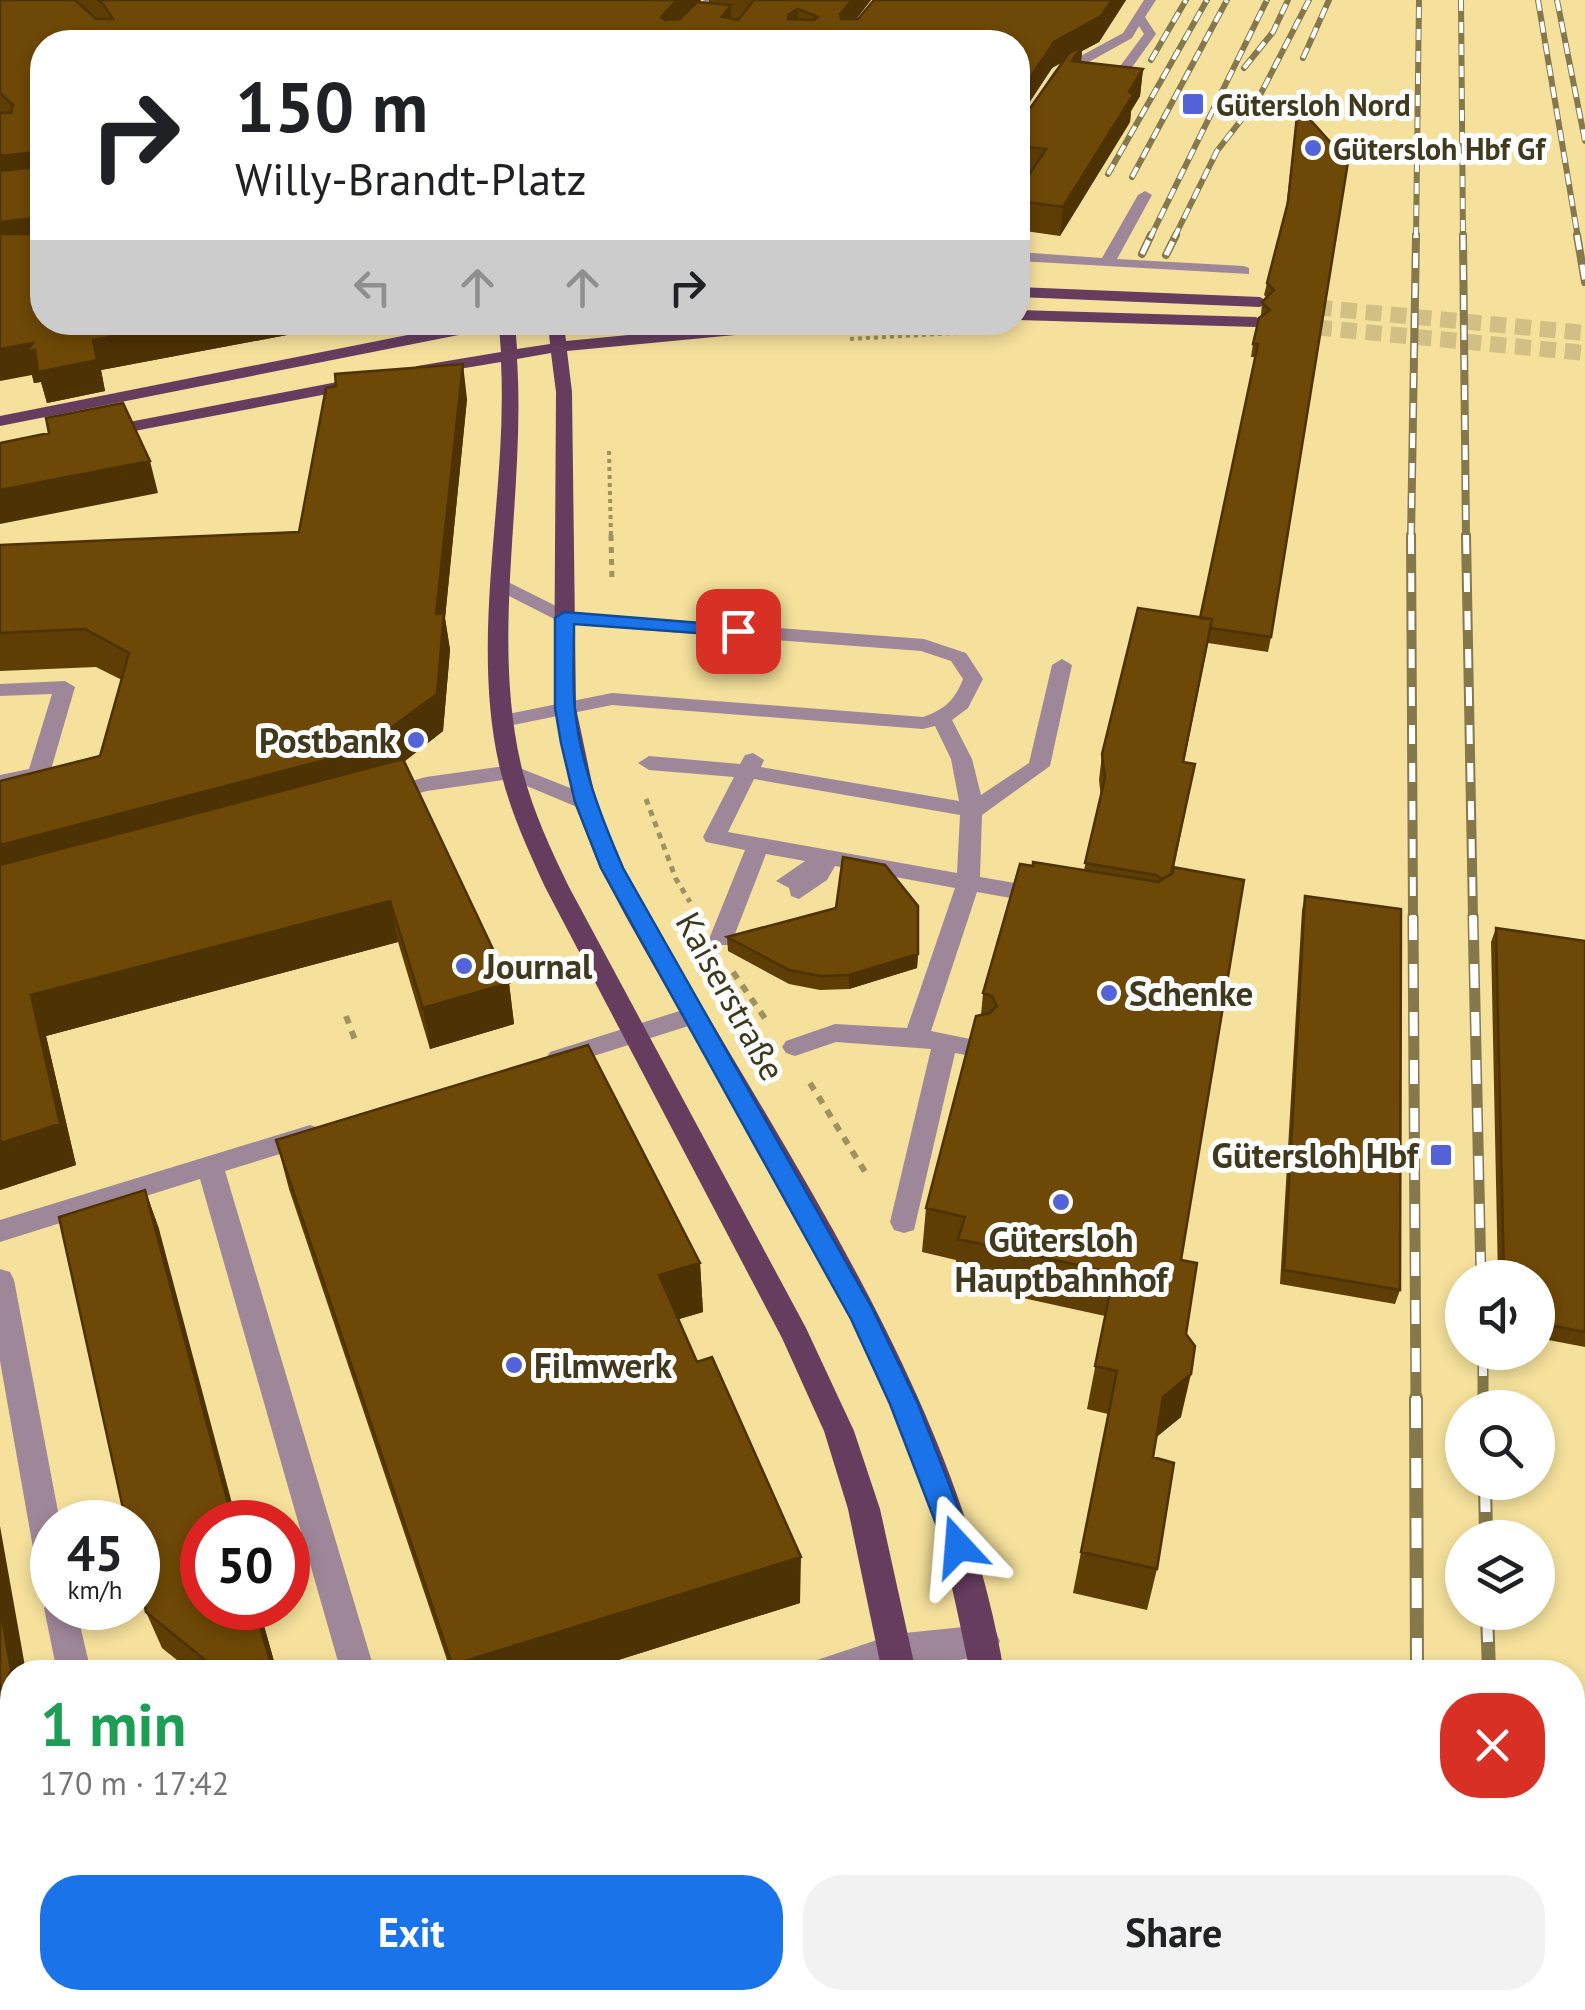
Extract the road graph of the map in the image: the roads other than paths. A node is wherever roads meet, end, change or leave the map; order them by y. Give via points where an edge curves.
1 (710, 0) edge
2 (1150, 0) edge
3 (1138, 16) junction
4 (687, 30) edge
5 (1112, 85) edge
6 (1030, 117) edge
7 (1145, 196) dead end
8 (1030, 258) edge
9 (1107, 263) junction
10 (1244, 271) dead end
11 (1030, 292) edge
12 (1260, 302) tunnel mouth
13 (1030, 314) edge
14 (1256, 322) edge
15 (438, 335) edge
16 (506, 335) edge
17 (558, 335) edge
18 (684, 335) edge
19 (559, 347) junction
20 (509, 354) junction
21 (402, 374) edge
22 (372, 380) edge
23 (0, 421) edge
24 (78, 436) edge
25 (500, 584) junction
26 (564, 618) junction
27 (1062, 665) dead end
28 (0, 690) edge
29 (565, 708) junction
30 (941, 719) junction
31 (503, 721) junction
32 (649, 763) dead end
33 (750, 765) junction
34 (512, 772) junction
35 (0, 782) edge
36 (585, 802) junction
37 (352, 804) edge
38 (974, 810) junction
39 (758, 845) junction
40 (827, 858) junction
41 (968, 883) junction
42 (793, 886) dead end
43 (1076, 901) edge
44 (721, 939) dead end
45 (692, 1016) junction
46 (634, 1034) junction
47 (916, 1038) junction
48 (945, 1042) junction
49 (795, 1047) dead end
50 (976, 1048) edge
51 (542, 1063) edge
52 (338, 1126) edge
53 (210, 1166) junction
54 (904, 1222) dead end
55 (0, 1231) edge
56 (0, 1280) edge
57 (40, 1500) edge
58 (65, 1630) edge
59 (985, 1657) edge
60 (71, 1660) edge
61 (354, 1660) edge
62 (897, 1660) edge
63 (919, 1660) edge

1 - 4 street
2 - 3 street
3 - 5 street via 1150,34
3 - 6 street via 1128,36 1059,72
7 - 9 street
8 - 9 street
9 - 10 street
11 - 12 main road
13 - 14 main road
15 - 23 main road
16 - 20 main road
17 - 19 main road, Kaiserstraße
18 - 19 main road
19 - 20 main road
19 - 26 main road, Kaiserstraße
20 - 21 main road
20 - 25 main road
22 - 24 main road
25 - 26 street
25 - 31 main road
26 - 29 main road, Kaiserstraße
26 - 30 street via 945,650 972,679 963,704
27 - 38 street via 1039,766
28 - 35 street via 65,687 39,772
29 - 30 street via 612,699 902,724
29 - 31 street
29 - 36 main road, Kaiserstraße
30 - 38 street via 960,747
31 - 34 main road
32 - 33 street
33 - 38 street
33 - 39 street via 714,837
34 - 36 street
34 - 37 street via 426,784
34 - 46 main road via 528,824
36 - 45 main road, Kaiserstraße via 612,868
38 - 41 street
39 - 40 street
39 - 44 street
40 - 41 street
40 - 42 street
41 - 43 street
41 - 47 street
45 - 46 street
45 - 59 main road, Kaiserstraße via 863,1316 946,1507
46 - 51 street
46 - 62 main road via 796,1336 839,1432 864,1509
47 - 48 street
47 - 49 street via 835,1033
48 - 50 street
48 - 54 street
52 - 53 street
53 - 55 street
53 - 61 street
56 - 57 street
58 - 60 street
59 - 63 street

